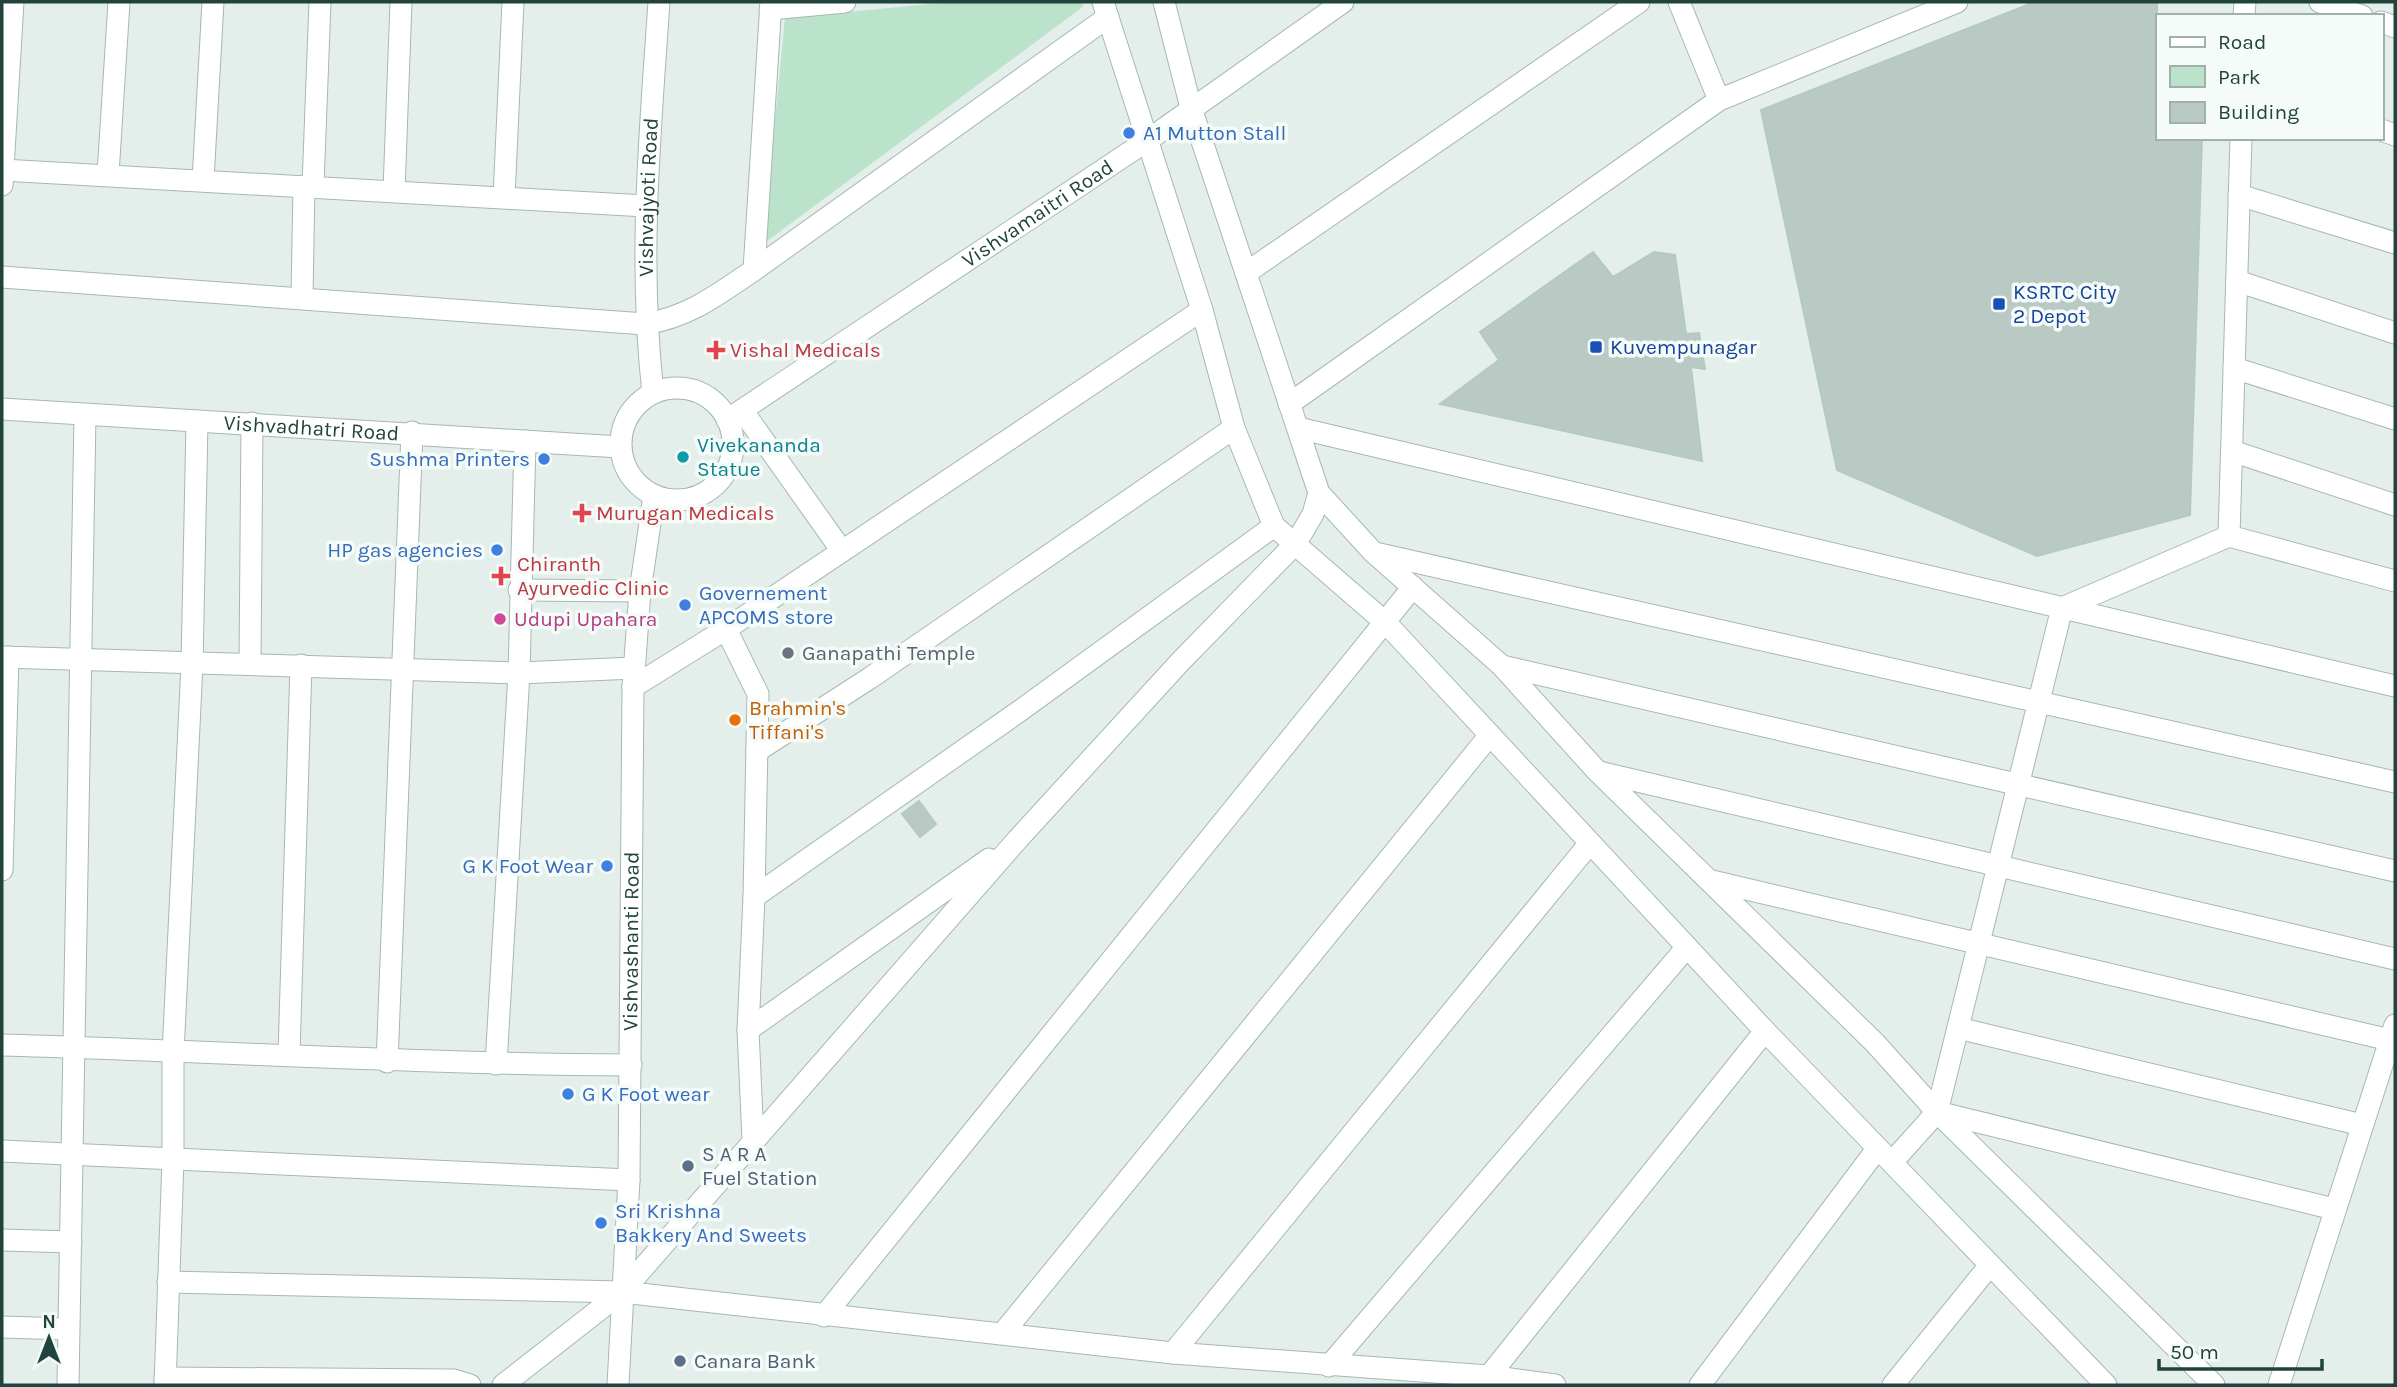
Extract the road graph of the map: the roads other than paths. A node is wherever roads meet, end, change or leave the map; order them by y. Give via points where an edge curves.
1 (13, 2) edge
2 (119, 2) edge
3 (214, 2) edge
4 (320, 2) edge
5 (401, 2) edge
6 (513, 2) edge
7 (659, 2) edge
8 (845, 2) edge
9 (1164, 2) edge
10 (1343, 2) edge
11 (1639, 2) edge
12 (1679, 2) edge
13 (1957, 2) edge
14 (2320, 2) edge
15 (771, 5) edge
16 (1105, 9) edge
17 (2356, 14) edge
18 (1719, 100) junction
19 (1191, 108) junction
20 (1148, 140) junction
21 (2241, 140) edge
22 (2, 170) edge
23 (108, 174) junction
24 (203, 180) junction
25 (2, 186) edge
26 (308, 186) junction
27 (394, 191) junction
28 (2239, 195) junction
29 (503, 197) junction
30 (646, 206) junction
31 (2395, 243) edge
32 (754, 270) junction
33 (1246, 273) junction
34 (2, 277) edge
35 (2237, 281) junction
36 (302, 297) junction
37 (1202, 310) junction
38 (645, 324) junction
39 (2395, 332) edge
40 (2234, 368) junction
41 (653, 393) junction
42 (1289, 404) junction
43 (2, 409) edge
44 (85, 415) junction
45 (734, 415) junction
46 (2395, 419) edge
47 (197, 422) junction
48 (252, 423) junction
49 (1234, 428) junction
50 (1298, 429) junction
51 (412, 432) junction
52 (526, 441) junction
53 (620, 447) junction
54 (2232, 451) junction
55 (1319, 493) junction
56 (654, 496) junction
57 (2395, 505) edge
58 (1274, 526) junction
59 (2229, 536) junction
60 (1296, 543) junction
61 (842, 551) junction
62 (1373, 552) junction
63 (2395, 581) edge
64 (1413, 587) junction
65 (519, 590) junction
66 (640, 591) junction
67 (2062, 608) junction
68 (1386, 623) junction
69 (726, 629) junction
70 (5, 657) edge
71 (81, 659) junction
72 (250, 664) junction
73 (192, 665) junction
74 (301, 665) junction
75 (1502, 666) junction
76 (401, 670) junction
77 (519, 673) junction
78 (633, 678) junction
79 (2395, 685) edge
80 (2039, 700) junction
81 (1490, 735) junction
82 (757, 751) junction
83 (1597, 771) junction
84 (2395, 782) edge
85 (2018, 785) junction
86 (1018, 839) junction
87 (1590, 843) junction
88 (1998, 865) junction
89 (2, 870) edge
90 (2395, 871) edge
91 (1710, 880) junction
92 (754, 897) junction
93 (1979, 944) junction
94 (1687, 947) junction
95 (2395, 959) edge
96 (1958, 1028) junction
97 (748, 1030) junction
98 (1765, 1031) junction
99 (2393, 1033) edge
100 (2, 1045) edge
101 (75, 1047) junction
102 (173, 1053) junction
103 (289, 1054) junction
104 (387, 1062) junction
105 (496, 1065) junction
106 (631, 1065) junction
107 (1937, 1112) junction
108 (2362, 1125) junction
109 (753, 1140) junction
110 (2, 1151) edge
111 (73, 1154) junction
112 (1885, 1155) junction
113 (173, 1160) junction
114 (629, 1180) junction
115 (2334, 1209) junction
116 (2, 1240) edge
117 (71, 1242) junction
118 (1990, 1265) junction
119 (168, 1282) junction
120 (622, 1292) junction
121 (824, 1316) junction
122 (2, 1327) edge
123 (68, 1329) junction
124 (1003, 1333) junction
125 (1173, 1353) junction
126 (1329, 1366) junction
127 (1489, 1376) junction
128 (165, 1382) edge
129 (68, 1385) edge
130 (470, 1385) edge
131 (503, 1385) edge
132 (618, 1385) edge
133 (1555, 1385) edge
134 (1699, 1385) edge
135 (1893, 1385) edge
136 (2106, 1385) edge
137 (2214, 1385) edge
138 (2279, 1385) edge

1 - 22 street
2 - 23 street
3 - 24 street
4 - 26 street
5 - 27 street
6 - 29 street
7 - 30 street, Vishvajyoti Road
8 - 15 street
9 - 19 street
10 - 19 street, Vishvamaitri Road
11 - 33 street
12 - 18 street
13 - 18 street
14 - 17 street
15 - 32 street
16 - 20 street
16 - 32 street
18 - 42 street
19 - 20 street, Vishvamaitri Road
19 - 33 street
20 - 37 street
20 - 45 street, Vishvamaitri Road
21 - 28 street
22 - 23 street
22 - 25 street
23 - 24 street
24 - 26 street
26 - 27 street
26 - 36 street
27 - 29 street
28 - 31 street
28 - 35 street
29 - 30 street
30 - 38 street, Vishvajyoti Road
32 - 38 street via 674,320
33 - 42 street
34 - 36 street
35 - 39 street
35 - 40 street
36 - 38 street
37 - 49 street
37 - 61 street
38 - 41 street, Vishvajyoti Road
40 - 46 street
40 - 54 street
41 - 45 street via 689,389
41 - 53 street via 626,418
42 - 50 street
43 - 44 street, Vishvadhatri Road
44 - 47 street, Vishvadhatri Road
44 - 71 street
45 - 56 street via 731,462 722,479 691,499
45 - 61 street
47 - 48 street, Vishvadhatri Road
47 - 73 street
48 - 51 street, Vishvadhatri Road
48 - 72 street
49 - 58 street
49 - 82 street
50 - 55 street
50 - 67 street
51 - 52 street, Vishvadhatri Road
51 - 76 street
52 - 53 street, Vishvadhatri Road
52 - 65 street
53 - 56 street via 627,471 638,486
54 - 57 street
54 - 59 street
55 - 60 street
55 - 62 street
56 - 66 street, Vishvashanti Road
58 - 60 street
58 - 92 street
59 - 63 street
59 - 67 street
60 - 68 street
60 - 86 street
61 - 69 street
62 - 64 street
62 - 80 street
64 - 68 street
64 - 75 street
65 - 66 street
65 - 77 street
66 - 78 street, Vishvashanti Road
67 - 79 street
67 - 80 street
68 - 81 street
68 - 121 street
69 - 78 street
69 - 82 street via 758,694
70 - 71 street
70 - 89 street
71 - 73 street
71 - 101 street
72 - 73 street
72 - 74 street
73 - 102 street
74 - 76 street
74 - 103 street
75 - 83 street
75 - 85 street
76 - 77 street
76 - 104 street
77 - 78 street
77 - 105 street
78 - 106 street, Vishvashanti Road
80 - 84 street
80 - 85 street
81 - 87 street
81 - 124 street
82 - 92 street
83 - 88 street
83 - 91 street
85 - 88 street
85 - 90 street
86 - 97 street
86 - 109 street
87 - 94 street
87 - 125 street
88 - 93 street
88 - 95 street
91 - 93 street
91 - 107 street
92 - 97 street
93 - 96 street
93 - 99 street
94 - 98 street
94 - 126 street
96 - 107 street
96 - 108 street
97 - 109 street
98 - 112 street
98 - 127 street
99 - 108 street
100 - 101 street
101 - 102 street
101 - 111 street
102 - 103 street
102 - 113 street
103 - 104 street
104 - 105 street
105 - 106 street
106 - 114 street, Vishvashanti Road
107 - 112 street
107 - 115 street
107 - 137 street
108 - 115 street
109 - 120 street
110 - 111 street
111 - 113 street
111 - 117 street
112 - 118 street
112 - 134 street
113 - 114 street
113 - 119 street
114 - 120 street, Vishvashanti Road
115 - 138 street
116 - 117 street
117 - 123 street
118 - 135 street
118 - 136 street
119 - 120 street
119 - 128 street
120 - 121 street
120 - 131 street
120 - 132 street, Vishvashanti Road
121 - 124 street
122 - 123 street
123 - 129 street
124 - 125 street
125 - 126 street
126 - 127 street
127 - 133 street
128 - 130 street via 454,1380

